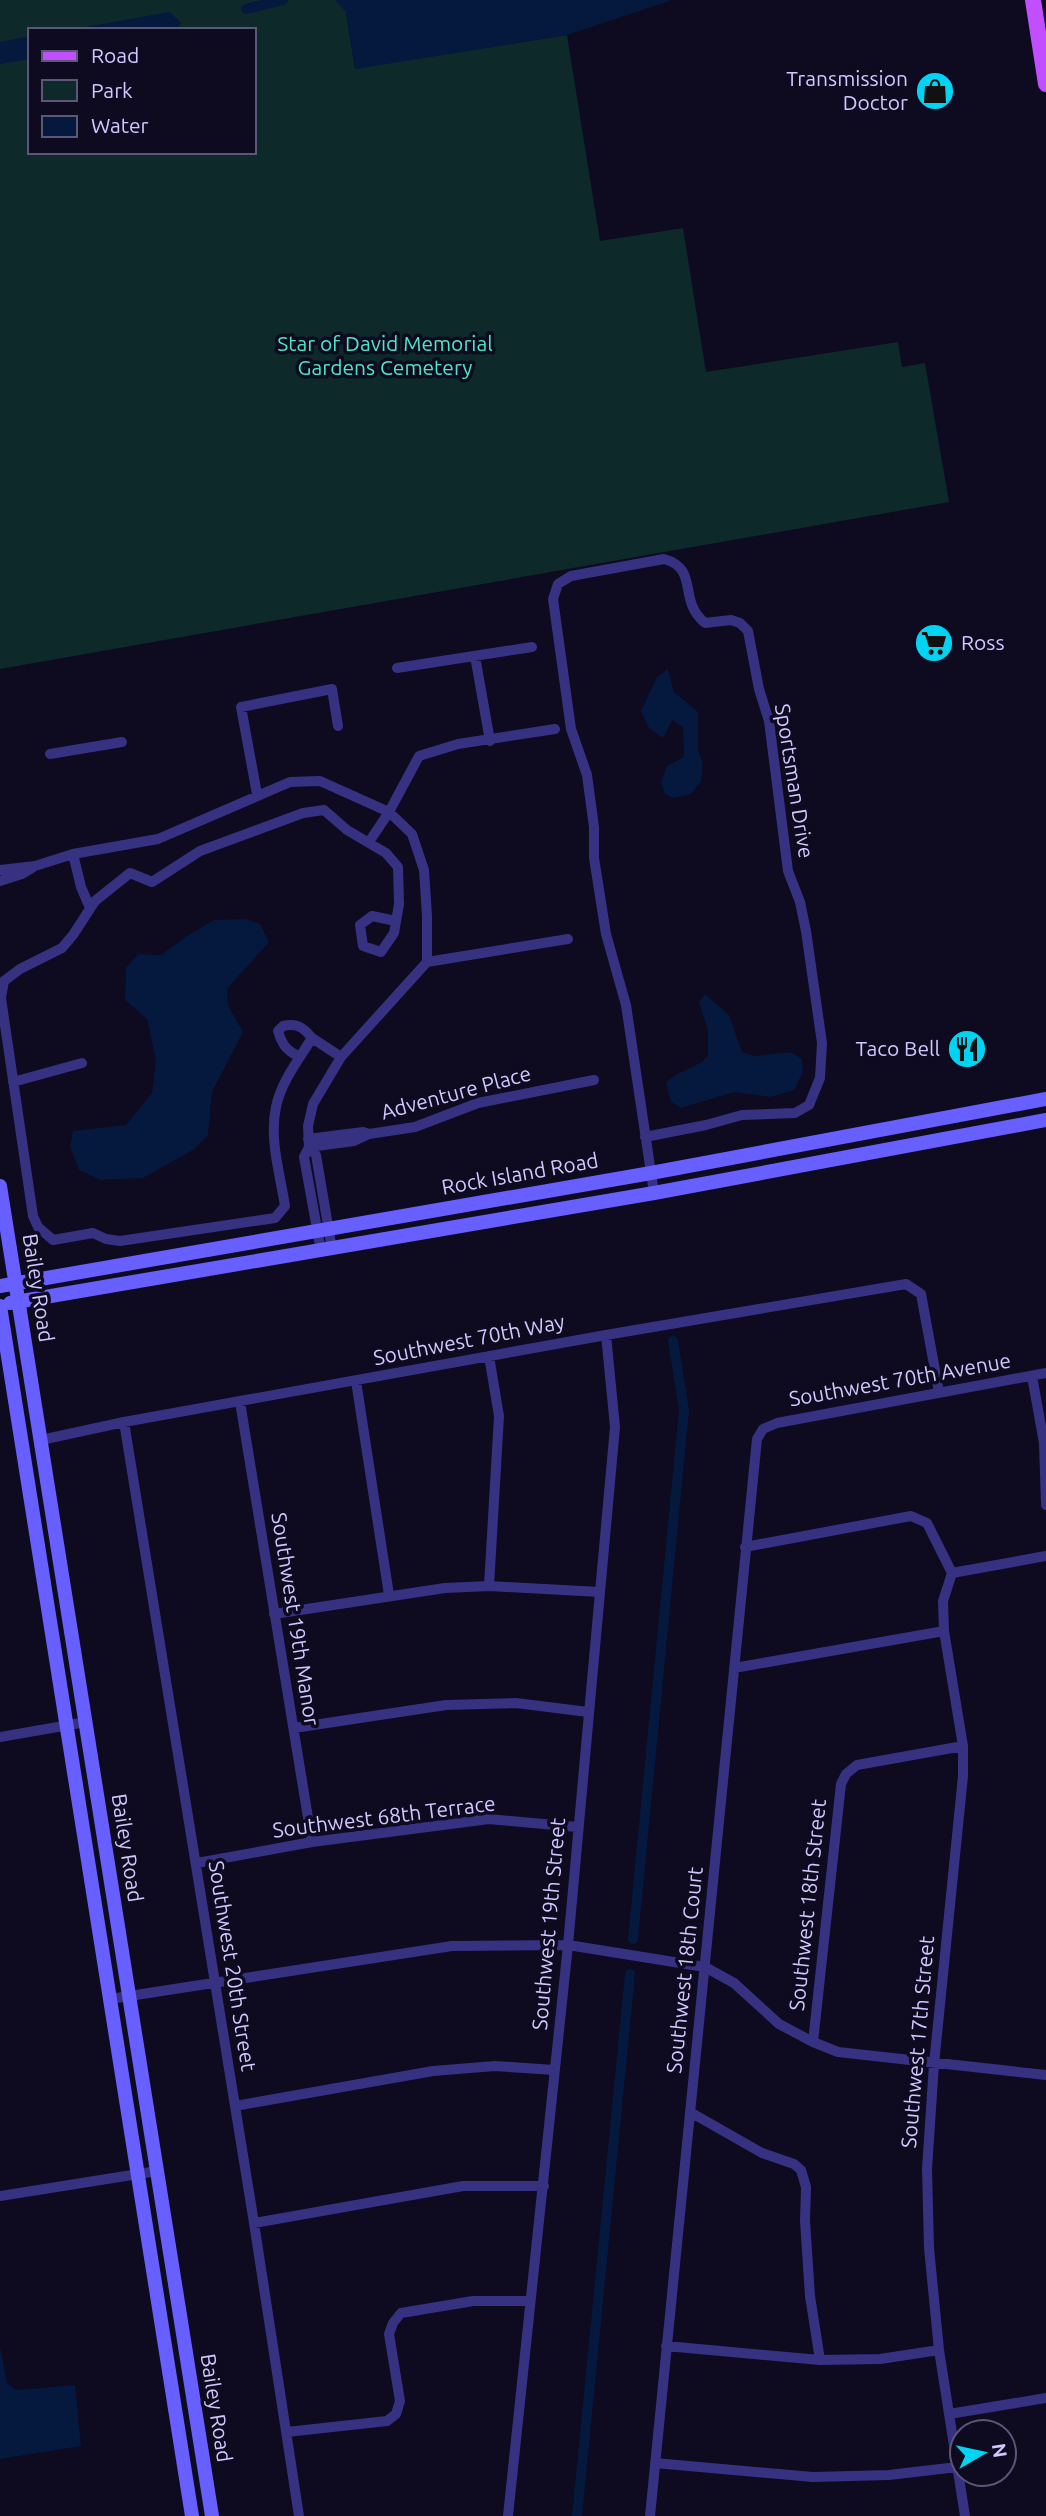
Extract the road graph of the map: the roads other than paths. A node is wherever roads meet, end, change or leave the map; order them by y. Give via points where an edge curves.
1 (1032, 0) edge
2 (1046, 84) edge
3 (532, 647) dead end
4 (475, 656) junction
5 (397, 668) dead end
6 (338, 726) dead end
7 (555, 729) dead end
8 (490, 741) junction
9 (122, 742) dead end
10 (50, 754) dead end
11 (257, 794) junction
12 (389, 812) junction
13 (369, 842) junction
14 (73, 854) junction
15 (35, 866) junction
16 (0, 870) edge
17 (0, 881) edge
18 (90, 908) junction
19 (396, 921) dead end
20 (568, 939) dead end
21 (427, 962) junction
22 (312, 1038) junction
23 (300, 1057) junction
24 (341, 1057) junction
25 (82, 1063) dead end
26 (594, 1080) dead end
27 (13, 1082) junction
28 (1046, 1099) edge
29 (1046, 1121) edge
30 (645, 1137) junction
31 (308, 1143) junction
32 (651, 1173) junction
33 (0, 1186) edge
34 (654, 1193) junction
35 (323, 1229) junction
36 (326, 1250) junction
37 (15, 1283) junction
38 (0, 1286) edge
39 (18, 1302) junction
40 (0, 1305) edge
41 (606, 1335) junction
42 (489, 1356) junction
43 (1046, 1373) edge
44 (1032, 1376) junction
45 (356, 1381) junction
46 (939, 1392) junction
47 (240, 1402) junction
48 (124, 1422) junction
49 (763, 1429) joint
50 (41, 1440) junction
51 (1046, 1504) edge
52 (745, 1546) junction
53 (1046, 1556) edge
54 (952, 1573) junction
55 (489, 1586) junction
56 (600, 1592) junction
57 (389, 1595) junction
58 (274, 1614) junction
59 (944, 1630) junction
60 (734, 1668) junction
61 (588, 1712) junction
62 (86, 1722) junction
63 (66, 1725) junction
64 (294, 1728) junction
65 (0, 1737) edge
66 (963, 1746) junction
67 (577, 1828) junction
68 (312, 1842) junction
69 (197, 1863) junction
70 (568, 1945) junction
71 (705, 1967) junction
72 (216, 1982) junction
73 (129, 1996) junction
74 (110, 2000) junction
75 (813, 2042) junction
76 (934, 2064) junction
77 (554, 2070) junction
78 (1046, 2075) edge
79 (235, 2106) junction
80 (690, 2112) junction
81 (157, 2171) junction
82 (138, 2174) junction
83 (544, 2186) junction
84 (0, 2196) edge
85 (254, 2223) junction
86 (530, 2301) junction
87 (666, 2346) junction
88 (939, 2350) junction
89 (820, 2360) junction
90 (1046, 2398) edge
91 (949, 2414) junction
92 (950, 2418) edge
93 (287, 2432) junction
94 (655, 2463) junction
95 (948, 2468) edge
96 (960, 2488) edge
97 (192, 2516) edge
98 (212, 2516) edge
99 (299, 2516) edge
100 (508, 2516) edge
101 (650, 2516) edge
102 (965, 2516) edge

1 - 2 main road
3 - 4 street
4 - 5 street
4 - 8 street
6 - 11 street via 332,688 241,706
7 - 8 street
8 - 12 street via 419,756
9 - 10 street
11 - 12 street via 290,782 320,781
11 - 14 street via 158,839
12 - 13 street
12 - 21 street via 412,834 424,870
13 - 18 street via 324,810 303,813 200,851 152,882 131,873
13 - 19 street via 398,867
14 - 15 street
14 - 18 street
15 - 16 street
15 - 17 street
18 - 27 street via 62,948 4,981 1,998
20 - 21 street
21 - 24 street
22 - 23 street
22 - 23 street via 293,1023 278,1031 289,1052
22 - 24 street
23 - 27 street via 276,1105 273,1134 285,1206 275,1218 120,1241 93,1233 54,1240 38,1227
24 - 31 street via 313,1104
25 - 27 street
26 - 31 street, Adventure Place via 478,1103 415,1127 354,1141
28 - 32 street, Rock Island Road
29 - 34 street, Rock Island Road
30 - 30 street, Sportsman Drive via 626,1005 606,934 587,775 571,729 553,599 558,584 571,576 664,559 685,572 690,602 699,618 705,623 731,620 748,631 769,721 788,870 806,931 822,1043 821,1078 809,1105 795,1113 742,1115
30 - 32 street, Sportsman Drive
31 - 35 street via 304,1157
32 - 34 street, Sportsman Drive
32 - 35 street, Rock Island Road
33 - 37 street, Bailey Road
34 - 36 street, Rock Island Road
35 - 36 street
35 - 37 street, Rock Island Road
36 - 39 street, Rock Island Road
37 - 38 street, Rock Island Road
37 - 39 street, Bailey Road
39 - 40 street, Rock Island Road
39 - 50 street, Bailey Road
40 - 63 street, Bailey Road
41 - 42 street, Southwest 70th Way
41 - 46 street, Southwest 70th Way via 906,1284 920,1294
41 - 56 street, Southwest 19th Street via 615,1427
42 - 45 street, Southwest 70th Way
42 - 55 street via 499,1416
43 - 44 street, Southwest 70th Avenue
44 - 46 street, Southwest 70th Avenue
44 - 51 street via 1044,1443
45 - 47 street, Southwest 70th Way
45 - 57 street
46 - 49 street, Southwest 70th Avenue
47 - 48 street, Southwest 70th Way
47 - 58 street, Southwest 19th Manor
48 - 50 street, Southwest 70th Way
48 - 69 street, Southwest 20th Street
49 - 52 street, Southwest 18th Court via 757,1439
50 - 62 street, Bailey Road
52 - 54 street via 911,1516 927,1523
52 - 60 street, Southwest 18th Court
53 - 54 street
54 - 59 street, Southwest 17th Street via 943,1601
55 - 56 street
55 - 57 street
56 - 61 street, Southwest 19th Street
57 - 58 street
58 - 64 street, Southwest 19th Manor
59 - 60 street
59 - 66 street, Southwest 17th Street
60 - 71 street, Southwest 18th Court
61 - 64 street via 516,1703 446,1705
61 - 67 street, Southwest 19th Street
62 - 63 street
62 - 73 street, Bailey Road
63 - 65 street
63 - 74 street, Bailey Road
64 - 68 street, Southwest 19th Manor
66 - 75 street, Southwest 18th Street via 858,1765 846,1774 841,1784
66 - 76 street, Southwest 17th Street
67 - 68 street, Southwest 68th Terrace via 489,1819
67 - 70 street, Southwest 19th Street
68 - 69 street, Southwest 68th Terrace
69 - 72 street, Southwest 20th Street
70 - 71 street
70 - 72 street via 452,1946
70 - 77 street, Southwest 19th Street
71 - 75 street via 734,1983 779,2024
71 - 80 street, Southwest 18th Court
72 - 73 street
72 - 79 street, Southwest 20th Street
73 - 74 street
73 - 81 street, Bailey Road
74 - 82 street, Bailey Road
75 - 76 street via 838,2052
76 - 78 street
76 - 88 street, Southwest 17th Street via 927,2169
77 - 79 street via 495,2066 433,2071
77 - 83 street, Southwest 19th Street
79 - 85 street, Southwest 20th Street
80 - 87 street, Southwest 18th Court
80 - 89 street via 801,2170 806,2186 810,2296
81 - 82 street
81 - 98 street, Bailey Road
82 - 84 street
82 - 97 street, Bailey Road
83 - 85 street via 463,2186
83 - 86 street, Southwest 19th Street
85 - 93 street, Southwest 20th Street
86 - 93 street via 473,2301 401,2313 389,2334 400,2401 396,2414 387,2421
86 - 100 street, Southwest 19th Street
87 - 89 street
87 - 94 street, Southwest 18th Court
88 - 89 street via 880,2359
88 - 91 street, Southwest 17th Street
90 - 91 street
91 - 92 street, Southwest 17th Street
93 - 99 street, Southwest 20th Street
94 - 95 street via 813,2477
94 - 101 street, Southwest 18th Court
96 - 102 street, Southwest 17th Street

